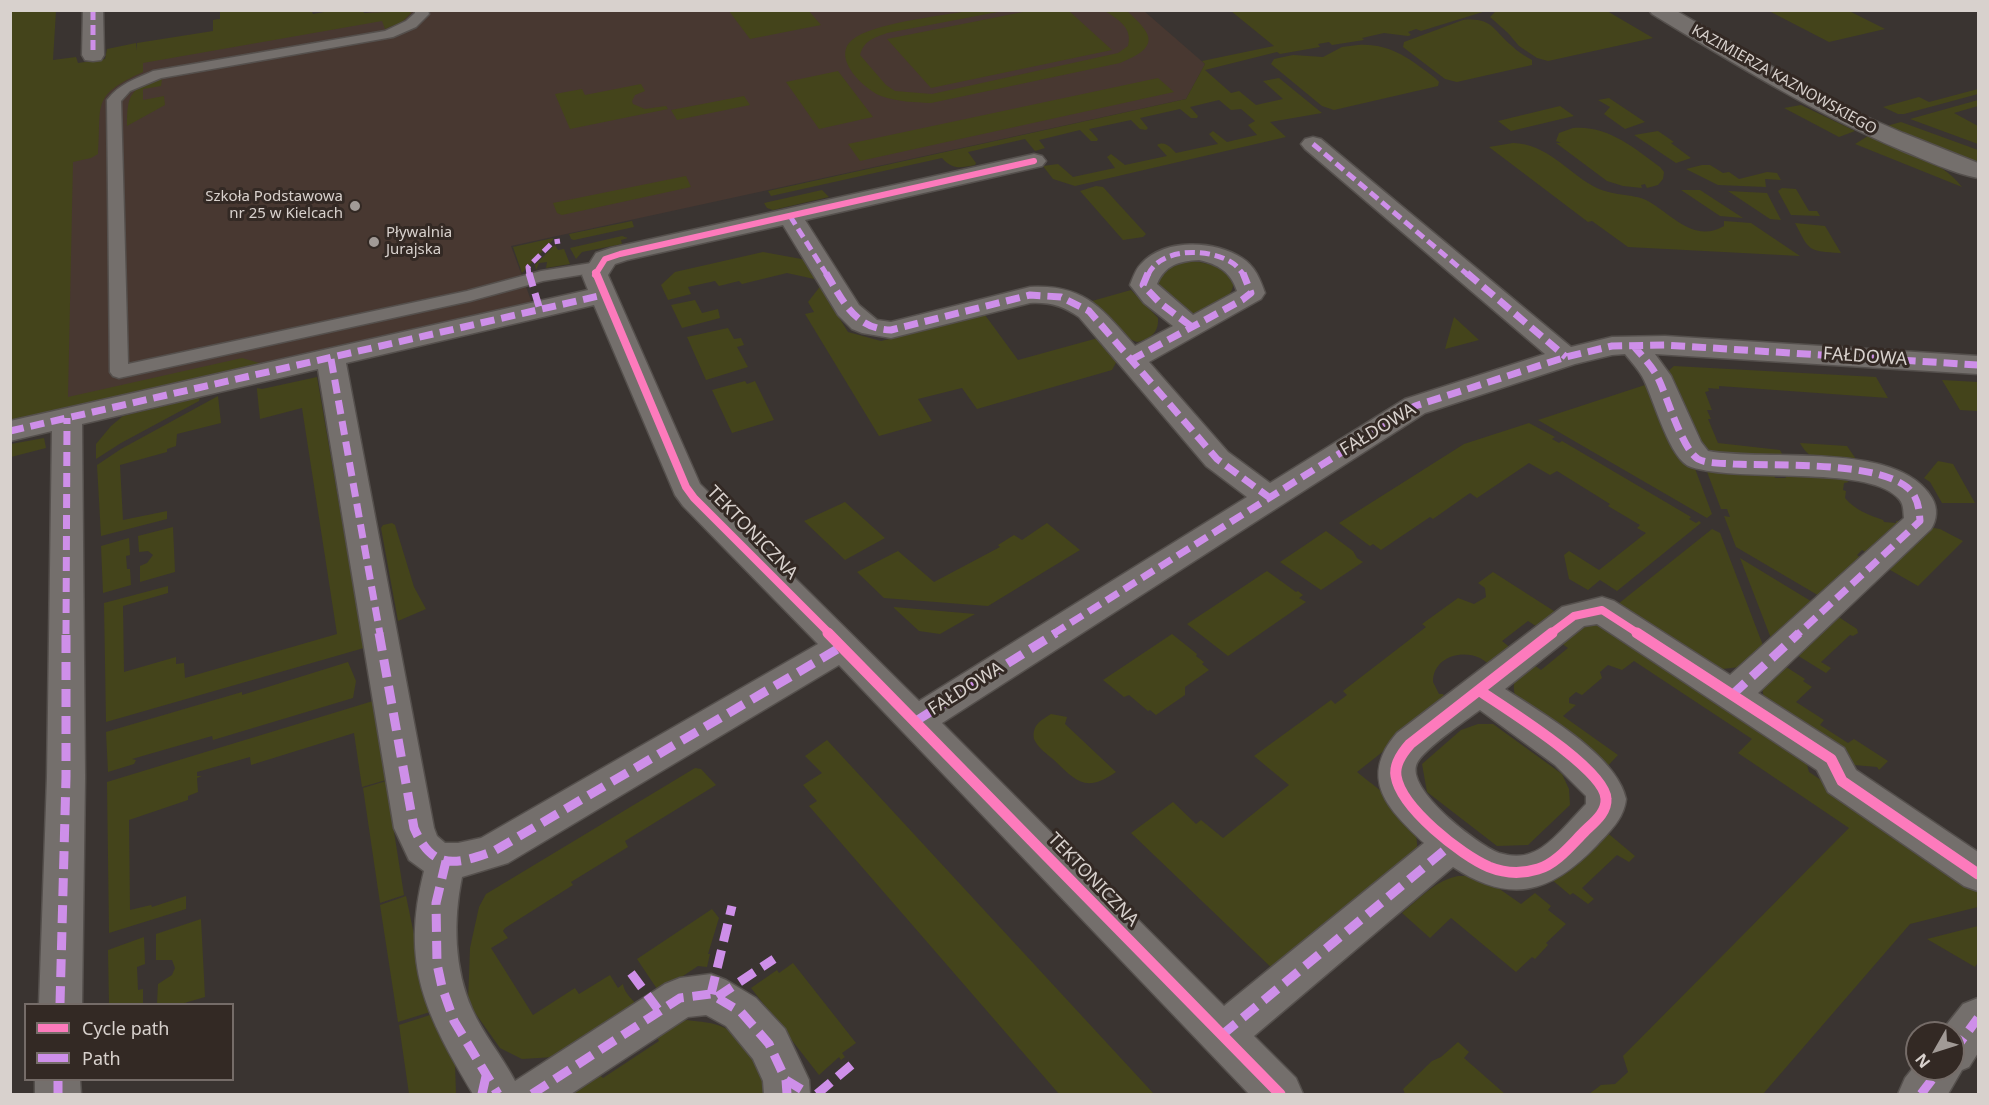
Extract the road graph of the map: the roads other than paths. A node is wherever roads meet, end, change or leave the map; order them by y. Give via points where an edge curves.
1 (93, 10) edge
2 (421, 10) edge
3 (1659, 10) edge
4 (93, 55) dead end
5 (1314, 144) dead end
6 (1034, 161) dead end
7 (1978, 171) edge
8 (790, 216) junction
9 (600, 281) junction
10 (1192, 327) dead end
11 (1633, 345) junction
12 (1566, 357) junction
13 (331, 359) junction
14 (1131, 360) junction
15 (1978, 365) edge
16 (67, 418) junction
17 (10, 431) edge
18 (1270, 498) junction
19 (841, 647) junction
20 (1480, 691) junction
21 (1732, 695) junction
22 (916, 721) junction
23 (1452, 844) junction
24 (446, 861) junction
25 (1978, 874) edge
26 (60, 1003) edge
27 (1978, 1018) edge
28 (1222, 1035) junction
29 (1965, 1036) edge
30 (1931, 1081) edge
31 (489, 1088) edge
32 (532, 1095) edge
33 (787, 1095) edge
34 (1280, 1095) edge
35 (1921, 1095) edge

1 - 4 street
2 - 9 lane via 417,20 388,34 158,74 125,88 114,100 119,372 470,296 541,276
3 - 7 street, KAZIMIERZA KAZNOWSKIEGO via 1837,112
5 - 12 street
6 - 8 street
8 - 9 street via 605,259
8 - 14 street via 848,309 859,322 875,330 891,330 1052,293 1089,311
9 - 13 street
9 - 19 street, TEKTONICZNA via 694,498
10 - 14 street
11 - 12 street, FAŁDOWA
11 - 15 street, FAŁDOWA
11 - 21 street via 1657,376 1687,446 1698,459 1863,470 1904,484 1922,511 1920,521
12 - 18 street, FAŁDOWA via 1415,406
13 - 16 street
13 - 24 street via 414,828 425,850
14 - 18 street via 1217,459
16 - 17 street
16 - 26 street via 66,777
18 - 22 street, FAŁDOWA
19 - 22 street, TEKTONICZNA
19 - 24 street via 494,851 470,860
20 - 21 street via 1574,616 1602,610
20 - 23 street via 1410,744 1396,768 1405,796
20 - 23 street via 1582,764 1602,786 1606,805 1601,815 1550,864 1533,871 1505,871 1488,866
21 - 25 street via 1830,759 1842,781
22 - 28 street, TEKTONICZNA
23 - 28 street
24 - 31 street via 436,903 437,964 454,1021
27 - 29 street
28 - 34 street, TEKTONICZNA
30 - 35 street
32 - 33 street via 680,999 711,994 741,1012 769,1044 786,1080

